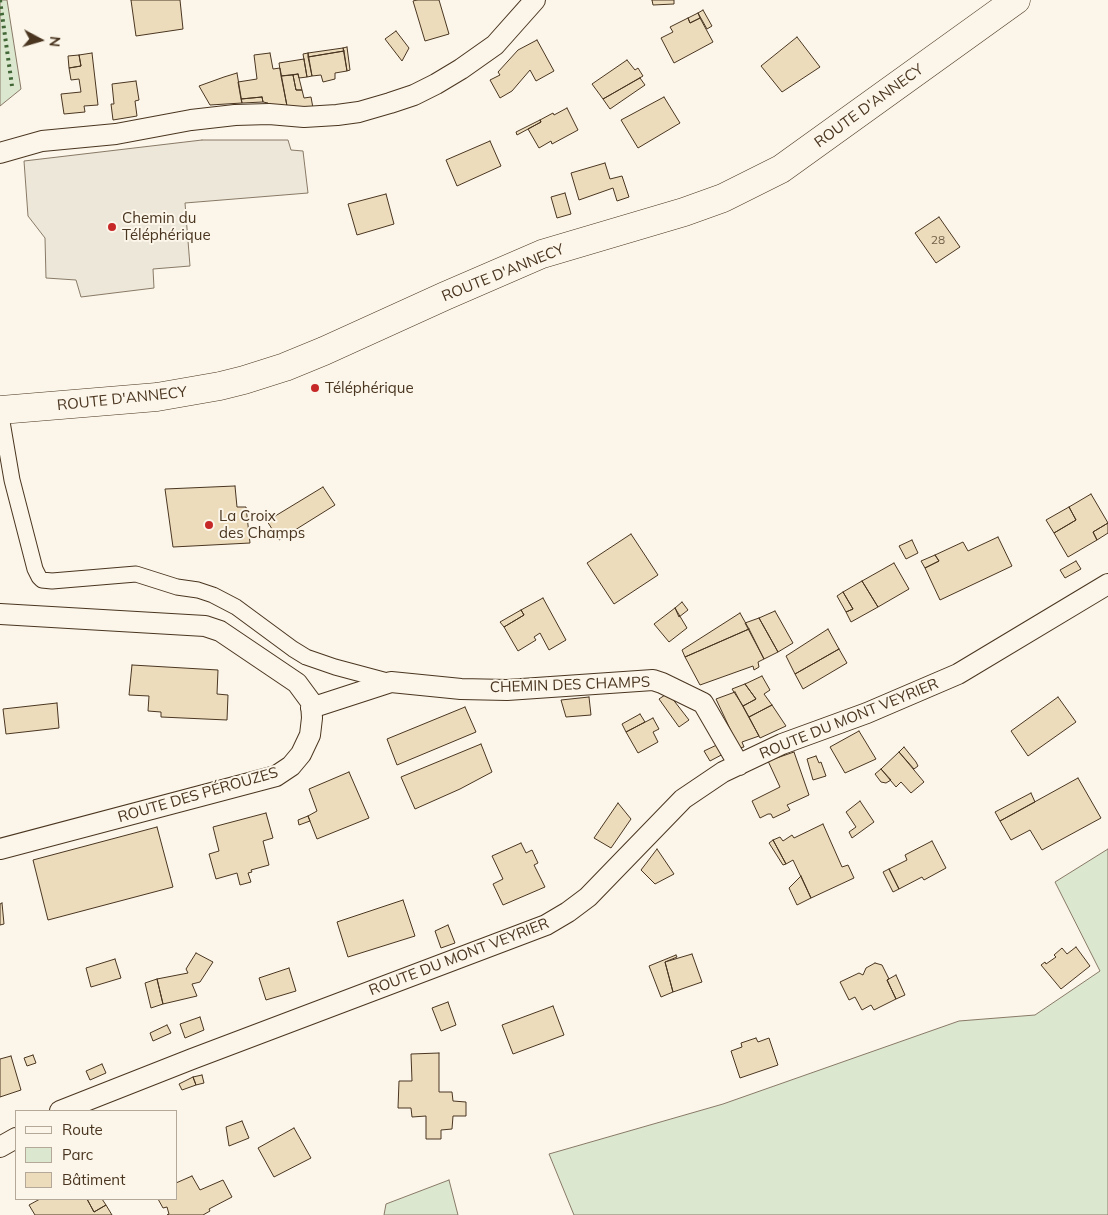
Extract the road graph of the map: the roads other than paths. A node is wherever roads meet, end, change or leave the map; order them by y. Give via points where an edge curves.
1 (535, 0) edge
2 (1016, 0) edge
3 (0, 152) edge
4 (0, 410) edge
5 (1108, 584) edge
6 (0, 614) edge
7 (391, 682) junction
8 (311, 708) junction
9 (739, 764) junction
10 (0, 849) edge
11 (63, 1110) edge
12 (15, 1139) edge
13 (0, 1147) edge

1 - 3 street via 495,45 460,70 414,95 359,112 304,117 235,115 42,142
2 - 4 main road, ROUTE D'ANNECY via 781,169 723,198 542,254 324,351 244,380 157,397
4 - 7 street, CHEMIN DES CHAMPS via 12,480 35,569 42,580 136,574 198,590 236,607 306,657
5 - 9 street, ROUTE DU MONT VEYRIER via 958,674
6 - 8 street, ROUTE DES PÉROUZES via 205,626 220,631 297,683 311,702
7 - 8 street, CHEMIN DES CHAMPS
7 - 9 street, CHEMIN DES CHAMPS via 507,690 653,680 703,703
8 - 10 street, ROUTE DES PÉROUZES via 310,735 301,754 276,776
9 - 11 street, ROUTE DU MONT VEYRIER via 683,799 588,897 546,925
12 - 13 street

